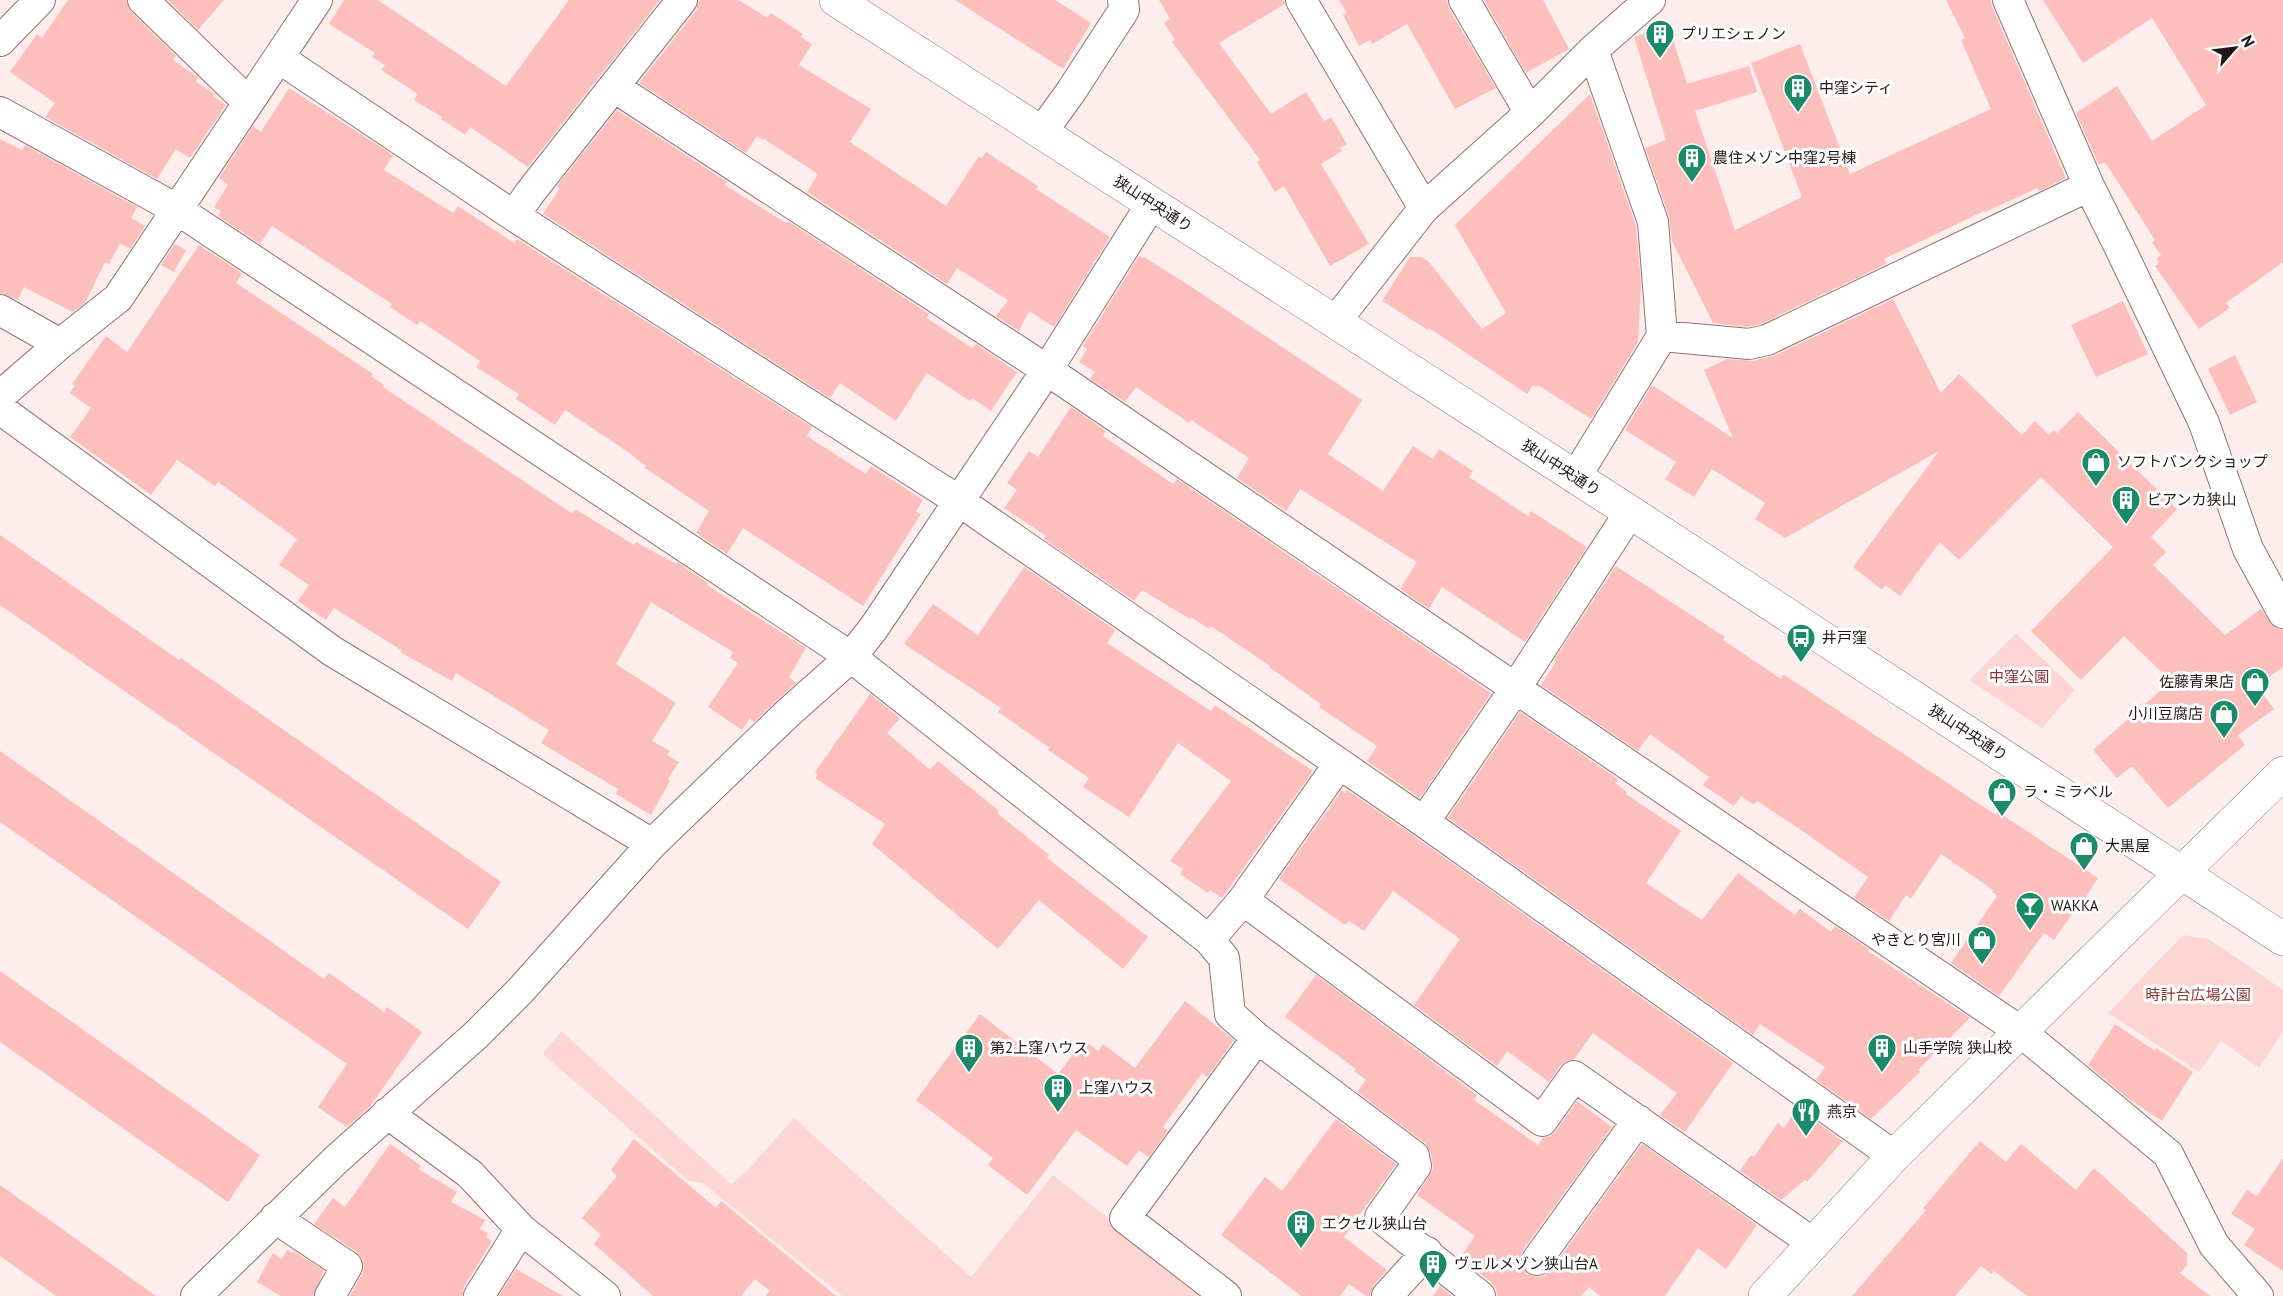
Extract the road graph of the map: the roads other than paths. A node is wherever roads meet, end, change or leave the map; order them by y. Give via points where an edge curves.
1 (40, 0) edge
2 (143, 0) edge
3 (316, 0) edge
4 (682, 0) edge
5 (836, 0) edge
6 (1122, 0) edge
7 (1301, 0) edge
8 (1464, 0) edge
9 (1650, 0) edge
10 (2008, 0) edge
11 (0, 40) edge
12 (1593, 50) junction
13 (279, 58) junction
14 (614, 87) junction
15 (248, 102) junction
16 (0, 112) edge
17 (1530, 113) junction
18 (1041, 133) junction
19 (2089, 186) junction
20 (1152, 203) junction
21 (1424, 208) junction
22 (178, 210) junction
23 (514, 216) junction
24 (0, 310) edge
25 (1335, 322) junction
26 (1662, 336) junction
27 (60, 344) junction
28 (1047, 370) junction
29 (0, 396) edge
30 (0, 409) edge
31 (1575, 478) junction
32 (959, 501) junction
33 (1630, 512) junction
34 (2283, 613) edge
35 (851, 657) junction
36 (1515, 688) junction
37 (1340, 764) junction
38 (2283, 773) edge
39 (1424, 822) junction
40 (652, 844) junction
41 (2181, 872) junction
42 (1243, 900) junction
43 (2283, 939) edge
44 (1209, 940) junction
45 (2020, 1031) junction
46 (1257, 1038) junction
47 (387, 1113) junction
48 (1638, 1120) junction
49 (1894, 1156) junction
50 (275, 1218) junction
51 (521, 1229) junction
52 (1813, 1243) junction
53 (1427, 1252) junction
54 (1538, 1260) dead end
55 (196, 1296) edge
56 (330, 1296) edge
57 (479, 1296) edge
58 (605, 1296) edge
59 (1227, 1296) edge
60 (1387, 1296) edge
61 (1480, 1296) edge
62 (1765, 1296) edge
63 (2258, 1296) edge

1 - 11 street
2 - 15 street
3 - 13 street
4 - 14 street
5 - 18 street, 狭山中央通り
6 - 18 street via 1124,10
7 - 21 street
8 - 17 street
9 - 12 street
10 - 19 street
12 - 17 street
12 - 26 street via 1653,222
13 - 15 street
13 - 23 street
14 - 23 street
14 - 28 street
15 - 22 street
16 - 22 street
17 - 21 street
18 - 20 street, 狭山中央通り
19 - 26 street via 1767,340 1749,344
19 - 34 street via 2204,423 2248,549
20 - 25 street, 狭山中央通り
20 - 28 street
21 - 25 street
22 - 27 street via 118,298
22 - 35 street
23 - 32 street
24 - 27 street
25 - 31 street, 狭山中央通り
26 - 31 street
27 - 29 street
28 - 32 street
28 - 36 street
30 - 40 street via 332,651
31 - 33 street, 狭山中央通り
32 - 35 street
32 - 37 street
33 - 36 street
33 - 41 street, 狭山中央通り
35 - 40 street
35 - 44 street
36 - 39 street
36 - 45 street
37 - 39 street
37 - 42 street
38 - 41 street
39 - 49 street
40 - 47 street via 520,991
41 - 43 street, 狭山中央通り
41 - 45 street
42 - 44 street
42 - 48 street via 1542,1121 1574,1076
44 - 46 street via 1224,958 1230,1014
45 - 49 street
45 - 63 street via 2168,1154 2214,1245
46 - 53 street via 1414,1156 1416,1166 1380,1216
46 - 59 street via 1125,1218
47 - 50 street
47 - 51 street via 470,1174
48 - 52 street
48 - 54 street
49 - 52 street
50 - 55 street
50 - 56 street via 347,1266
51 - 57 street
51 - 58 street
52 - 62 street
53 - 60 street
53 - 61 street

